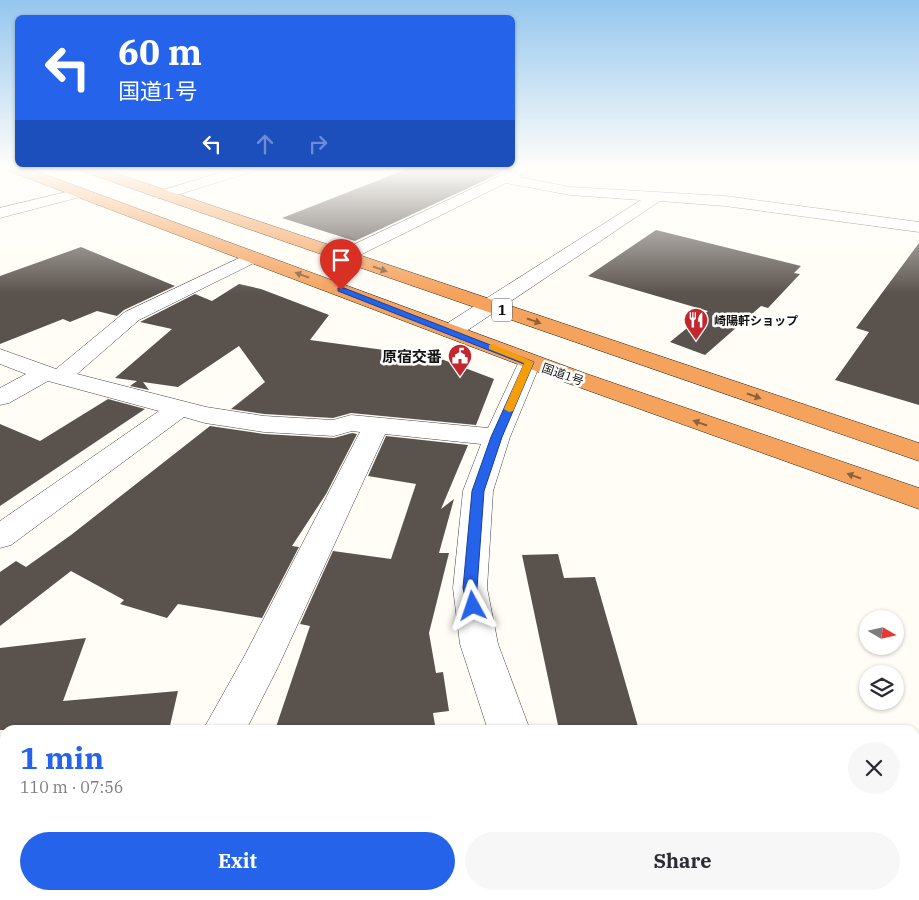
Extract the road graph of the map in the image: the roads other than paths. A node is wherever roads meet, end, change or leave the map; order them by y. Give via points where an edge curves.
1 (125, 210) edge
2 (206, 210) edge
3 (440, 210) edge
4 (636, 210) edge
5 (792, 210) edge
6 (919, 227) edge
7 (252, 257) junction
8 (342, 257) junction
9 (490, 306) junction
10 (451, 331) junction
11 (0, 356) edge
12 (529, 362) junction
13 (53, 374) junction
14 (0, 398) edge
15 (193, 412) junction
16 (376, 426) junction
17 (497, 437) junction
18 (919, 452) edge
19 (913, 497) edge
20 (0, 537) edge
21 (227, 725) edge
22 (507, 725) edge

1 - 7 highway, 国道1号
2 - 8 highway, 1
3 - 8 street
4 - 9 street
5 - 6 street
10 -> 7 highway, 国道1号
7 - 13 street via 132,316
8 -> 9 highway, 1
9 - 10 street
9 -> 18 highway, 1
10 - 12 highway, 国道1号
11 - 13 street
12 - 17 street
19 -> 12 highway, 国道1号
13 - 14 street
13 - 15 street
15 - 16 street via 264,424 334,428 351,423
15 - 20 street
16 - 17 street
16 - 21 street via 259,667
17 - 22 street via 478,491 470,588 478,644

